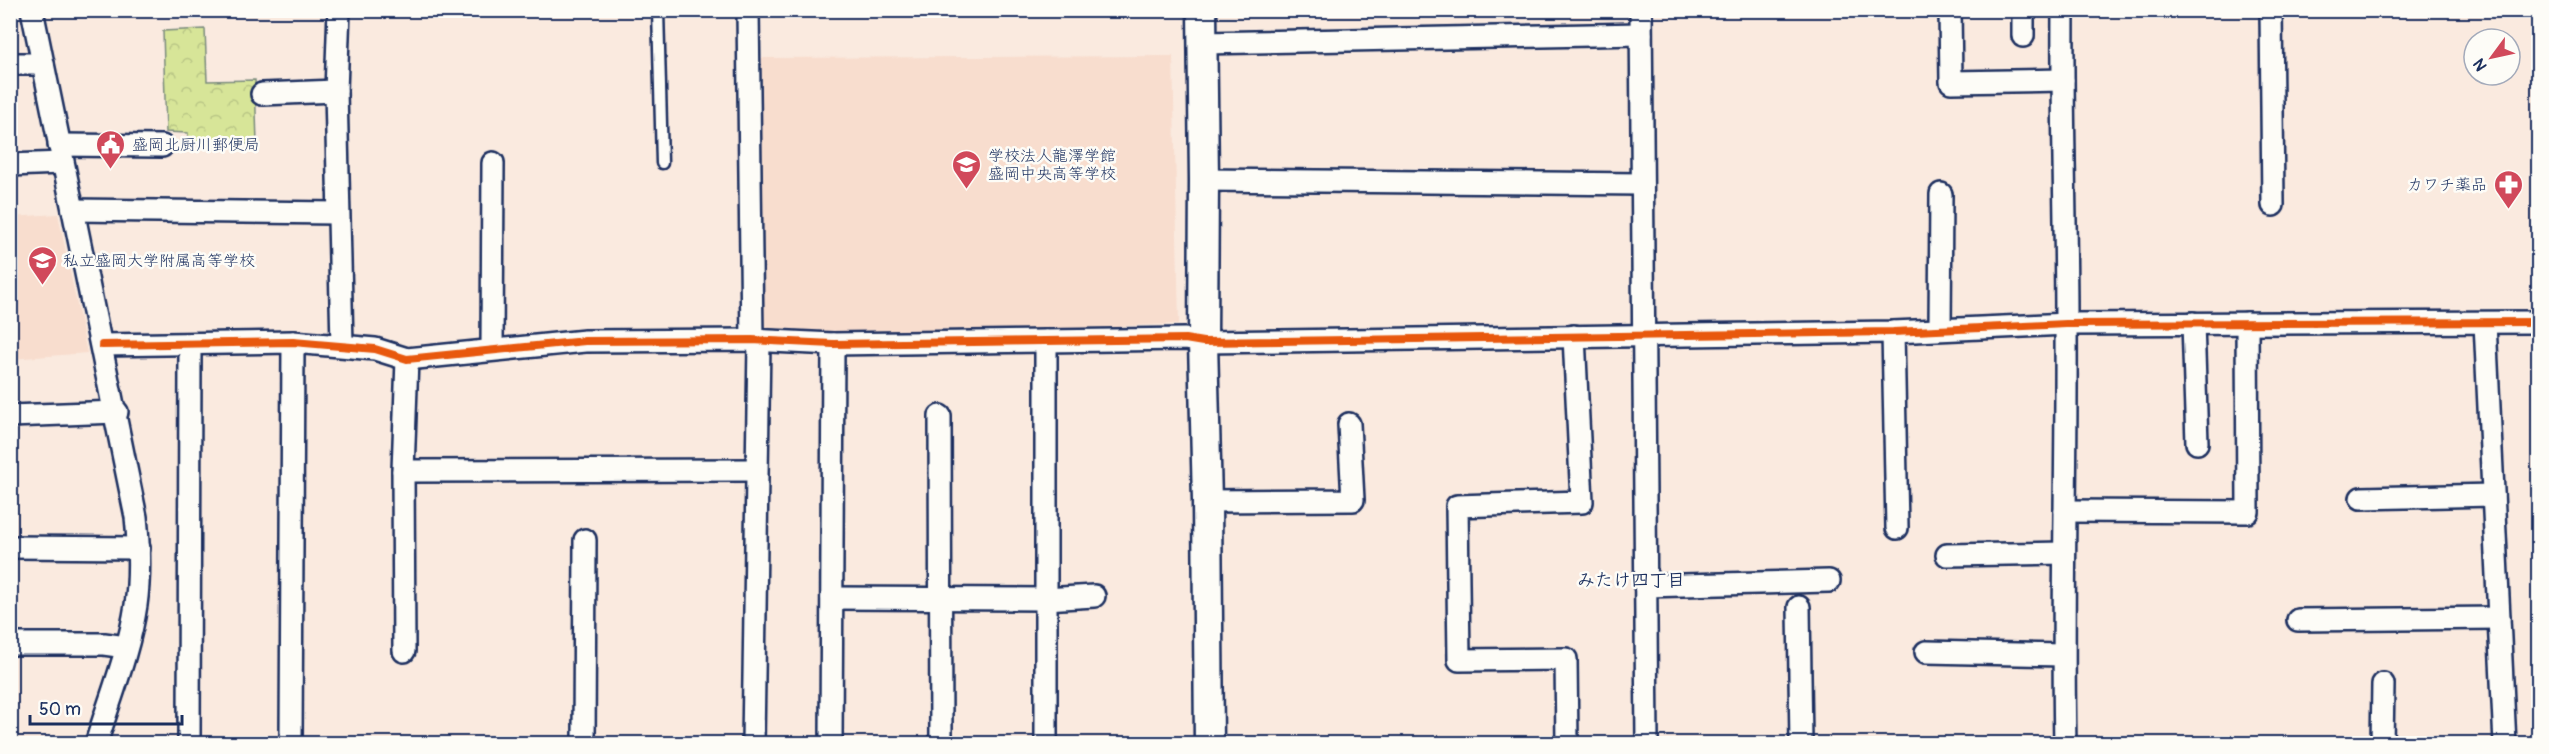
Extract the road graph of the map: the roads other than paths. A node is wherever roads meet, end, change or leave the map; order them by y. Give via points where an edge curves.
1 (32, 10) edge
2 (339, 10) edge
3 (658, 10) edge
4 (748, 10) edge
5 (1202, 10) edge
6 (1641, 10) edge
7 (1950, 10) edge
8 (2023, 10) edge
9 (2064, 10) edge
10 (2271, 10) edge
11 (1641, 34) junction
12 (2023, 36) dead end
13 (1203, 43) junction
14 (10, 64) edge
15 (43, 64) junction
16 (2063, 80) junction
17 (336, 91) junction
18 (262, 94) dead end
19 (162, 146) dead end
20 (61, 154) junction
21 (493, 163) dead end
22 (662, 163) dead end
23 (10, 165) edge
24 (1204, 180) junction
25 (1642, 184) junction
26 (1941, 194) dead end
27 (2273, 205) dead end
28 (74, 210) junction
29 (338, 213) junction
30 (2485, 322) junction
31 (2538, 322) edge
32 (2193, 323) junction
33 (2247, 323) junction
34 (2066, 324) junction
35 (1940, 330) junction
36 (1893, 332) junction
37 (1574, 336) junction
38 (1643, 336) junction
39 (755, 341) junction
40 (1046, 341) junction
41 (293, 342) junction
42 (1203, 342) junction
43 (190, 344) junction
44 (833, 344) junction
45 (102, 345) junction
46 (342, 345) junction
47 (492, 350) junction
48 (406, 359) junction
49 (117, 412) junction
50 (10, 416) edge
51 (940, 416) dead end
52 (1348, 424) dead end
53 (2197, 443) dead end
54 (756, 470) junction
55 (403, 471) junction
56 (2493, 495) junction
57 (2361, 498) dead end
58 (1207, 501) junction
59 (2064, 511) junction
60 (1896, 528) dead end
61 (585, 540) dead end
62 (10, 547) edge
63 (139, 548) junction
64 (2064, 553) junction
65 (1947, 555) dead end
66 (1829, 581) dead end
67 (1645, 586) junction
68 (1094, 596) dead end
69 (832, 598) junction
70 (939, 598) junction
71 (1045, 599) junction
72 (1798, 607) dead end
73 (2499, 618) junction
74 (2298, 620) dead end
75 (10, 644) edge
76 (126, 647) junction
77 (404, 651) dead end
78 (1926, 652) dead end
79 (2063, 655) junction
80 (2383, 684) dead end
81 (96, 744) edge
82 (189, 744) edge
83 (291, 744) edge
84 (584, 744) edge
85 (753, 744) edge
86 (831, 744) edge
87 (941, 744) edge
88 (1046, 744) edge
89 (1209, 744) edge
90 (1567, 744) edge
91 (1647, 744) edge
92 (1801, 744) edge
93 (2065, 744) edge
94 (2382, 744) edge
95 (2505, 744) edge

1 - 15 street
2 - 17 street
3 - 22 lane
4 - 39 street
5 - 13 street
6 - 11 street
7 - 16 street via 1951,82
8 - 12 street
9 - 16 street
10 - 27 street
11 - 13 street
11 - 25 street
13 - 24 street
14 - 15 street
15 - 20 street
16 - 34 street
17 - 18 street
17 - 29 street
19 - 20 street
20 - 23 street
20 - 28 street
21 - 47 street
24 - 25 street
24 - 42 street
25 - 38 street
26 - 35 street
28 - 29 street
28 - 45 street
29 - 46 street
30 - 31 street
30 - 33 street
30 - 56 street
32 - 33 street
32 - 34 street
32 - 53 street
33 - 59 street via 2248,512
34 - 35 street
34 - 59 street
35 - 36 street
36 - 38 street
36 - 60 street
37 - 38 street
37 - 42 street
37 - 90 street via 1582,502 1457,506 1459,660 1566,659
38 - 67 street
39 - 44 street
39 - 47 street via 585,341
39 - 54 street
40 - 42 street
40 - 44 street
40 - 71 street
41 - 43 street
41 - 46 street
41 - 83 street
42 - 58 street
43 - 45 street
43 - 82 street
44 - 69 street
45 - 49 street
46 - 48 street via 375,349
47 - 48 street
48 - 55 street
49 - 50 street
49 - 63 street
51 - 70 street
52 - 58 street via 1353,500
54 - 55 street
54 - 85 street
55 - 77 street
56 - 57 street
56 - 73 street
58 - 89 street
59 - 64 street
61 - 84 street
62 - 63 street
63 - 76 street via 136,606
64 - 65 street
64 - 79 street
66 - 67 street
67 - 91 street
68 - 71 street
69 - 70 street
69 - 86 street
70 - 71 street
70 - 87 street
71 - 88 street
72 - 92 street
73 - 74 street
73 - 95 street
75 - 76 street
76 - 81 street
78 - 79 street
79 - 93 street
80 - 94 street

